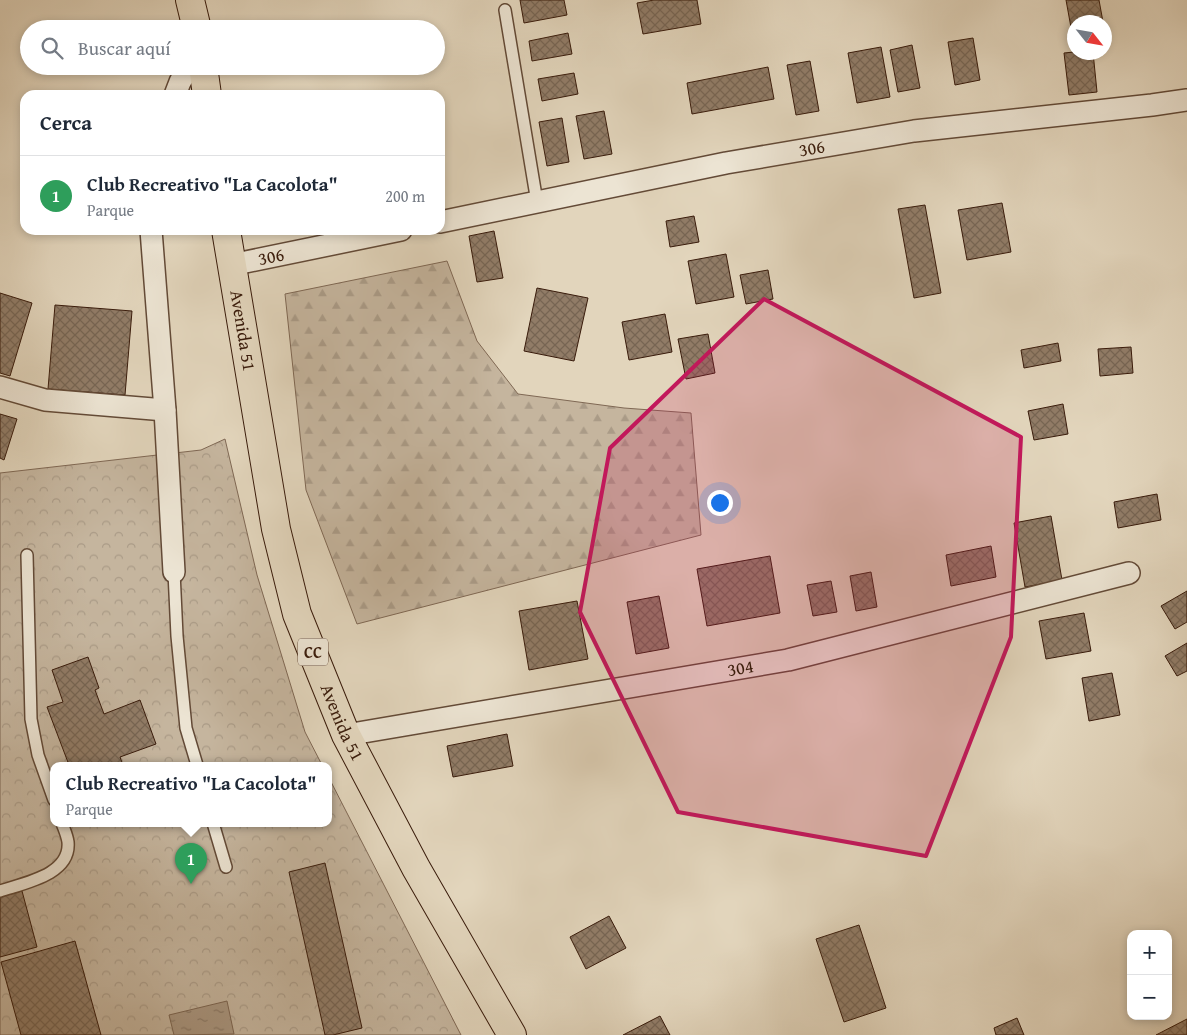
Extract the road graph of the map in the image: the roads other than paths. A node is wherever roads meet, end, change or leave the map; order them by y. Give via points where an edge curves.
1 (505, 10) dead end
2 (184, 75) edge
3 (204, 75) edge
4 (177, 90) edge
5 (206, 90) edge
6 (1187, 100) edge
7 (538, 202) junction
8 (445, 221) edge
9 (151, 235) edge
10 (227, 235) edge
11 (377, 235) edge
12 (231, 265) junction
13 (0, 387) edge
14 (165, 410) junction
15 (27, 555) dead end
16 (174, 572) joint
17 (1130, 573) dead end
18 (346, 735) junction
19 (195, 762) edge
20 (50, 789) edge
21 (63, 827) edge
22 (214, 827) edge
23 (226, 867) dead end
24 (0, 891) edge
25 (512, 1035) edge

1 - 7 lane
2 - 4 street
3 - 5 main road
6 - 7 street, 306 via 914,131 726,163
7 - 8 street, 306
9 - 14 street
10 - 12 main road, Avenida 51 / CC
11 - 12 street, 306
12 - 18 main road, Avenida 51 / CC via 276,529 298,614
13 - 14 street via 45,400
14 - 16 street
15 - 20 lane via 31,719 38,755
16 - 19 lane via 176,636 186,728
17 - 18 street, 304 via 788,660
18 - 25 main road, Avenida 51 / CC via 416,868
21 - 24 lane via 68,840 67,852 60,866
22 - 23 lane

